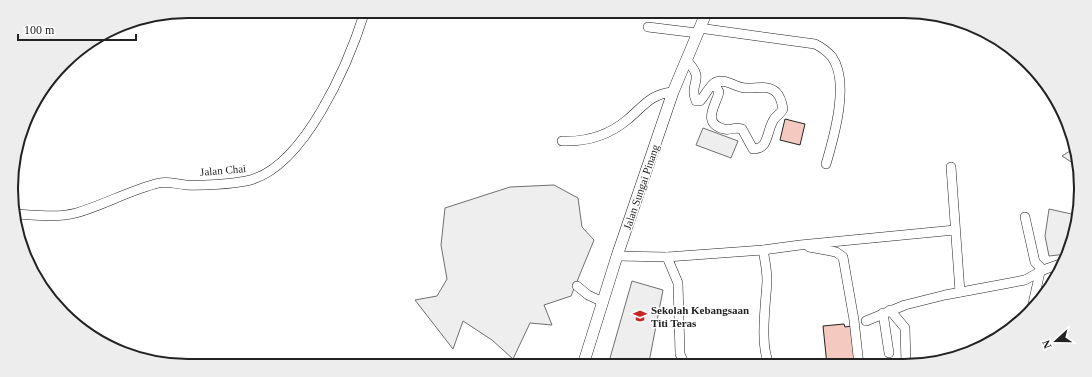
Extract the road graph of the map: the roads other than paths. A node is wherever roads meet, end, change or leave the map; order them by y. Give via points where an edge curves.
1 (362, 18) edge
2 (704, 18) edge
3 (648, 27) dead end
4 (698, 30) junction
5 (686, 60) junction
6 (714, 83) junction
7 (673, 92) junction
8 (562, 141) dead end
9 (826, 164) dead end
10 (950, 167) dead end
11 (20, 214) edge
12 (1025, 216) dead end
13 (955, 230) junction
14 (800, 245) junction
15 (763, 250) junction
16 (617, 256) junction
17 (668, 257) junction
18 (1055, 266) edge
19 (1041, 271) junction
20 (577, 286) dead end
21 (960, 292) junction
22 (1034, 298) edge
23 (603, 302) junction
24 (886, 311) junction
25 (866, 321) dead end
26 (889, 353) dead end
27 (585, 359) edge
28 (683, 359) edge
29 (767, 359) edge
30 (858, 359) edge
31 (906, 359) edge

1 - 11 street, Jalan Chai via 336,83 322,109 286,160 265,175 244,181 187,185 173,182 158,183 89,209 62,215
2 - 4 main road, Jalan Sungai Pinang
3 - 4 street
4 - 5 main road, Jalan Sungai Pinang
4 - 9 street via 815,44 832,56 840,76 840,98 833,143
5 - 6 street via 695,70 697,78 693,94 696,101 700,101
5 - 7 main road, Jalan Sungai Pinang
6 - 6 street via 721,80 746,88 754,86 776,92 783,109 773,120 764,146 760,149 753,149 742,129 724,129 711,119 710,113 719,92
7 - 8 street via 658,94 620,125 592,139
7 - 16 main road, Jalan Sungai Pinang
10 - 13 street
12 - 19 street via 1035,262
13 - 14 street
13 - 21 street
14 - 15 street
14 - 30 street via 836,252 843,257
15 - 17 street
15 - 29 street via 767,280 764,310
16 - 17 street
16 - 23 main road, Jalan Sungai Pinang
17 - 28 street via 678,283 679,348
18 - 19 street
19 - 21 street via 1025,280
19 - 22 street
20 - 23 street
21 - 24 street
23 - 27 main road, Jalan Sungai Pinang
24 - 25 street
24 - 26 street
24 - 31 street via 905,328

